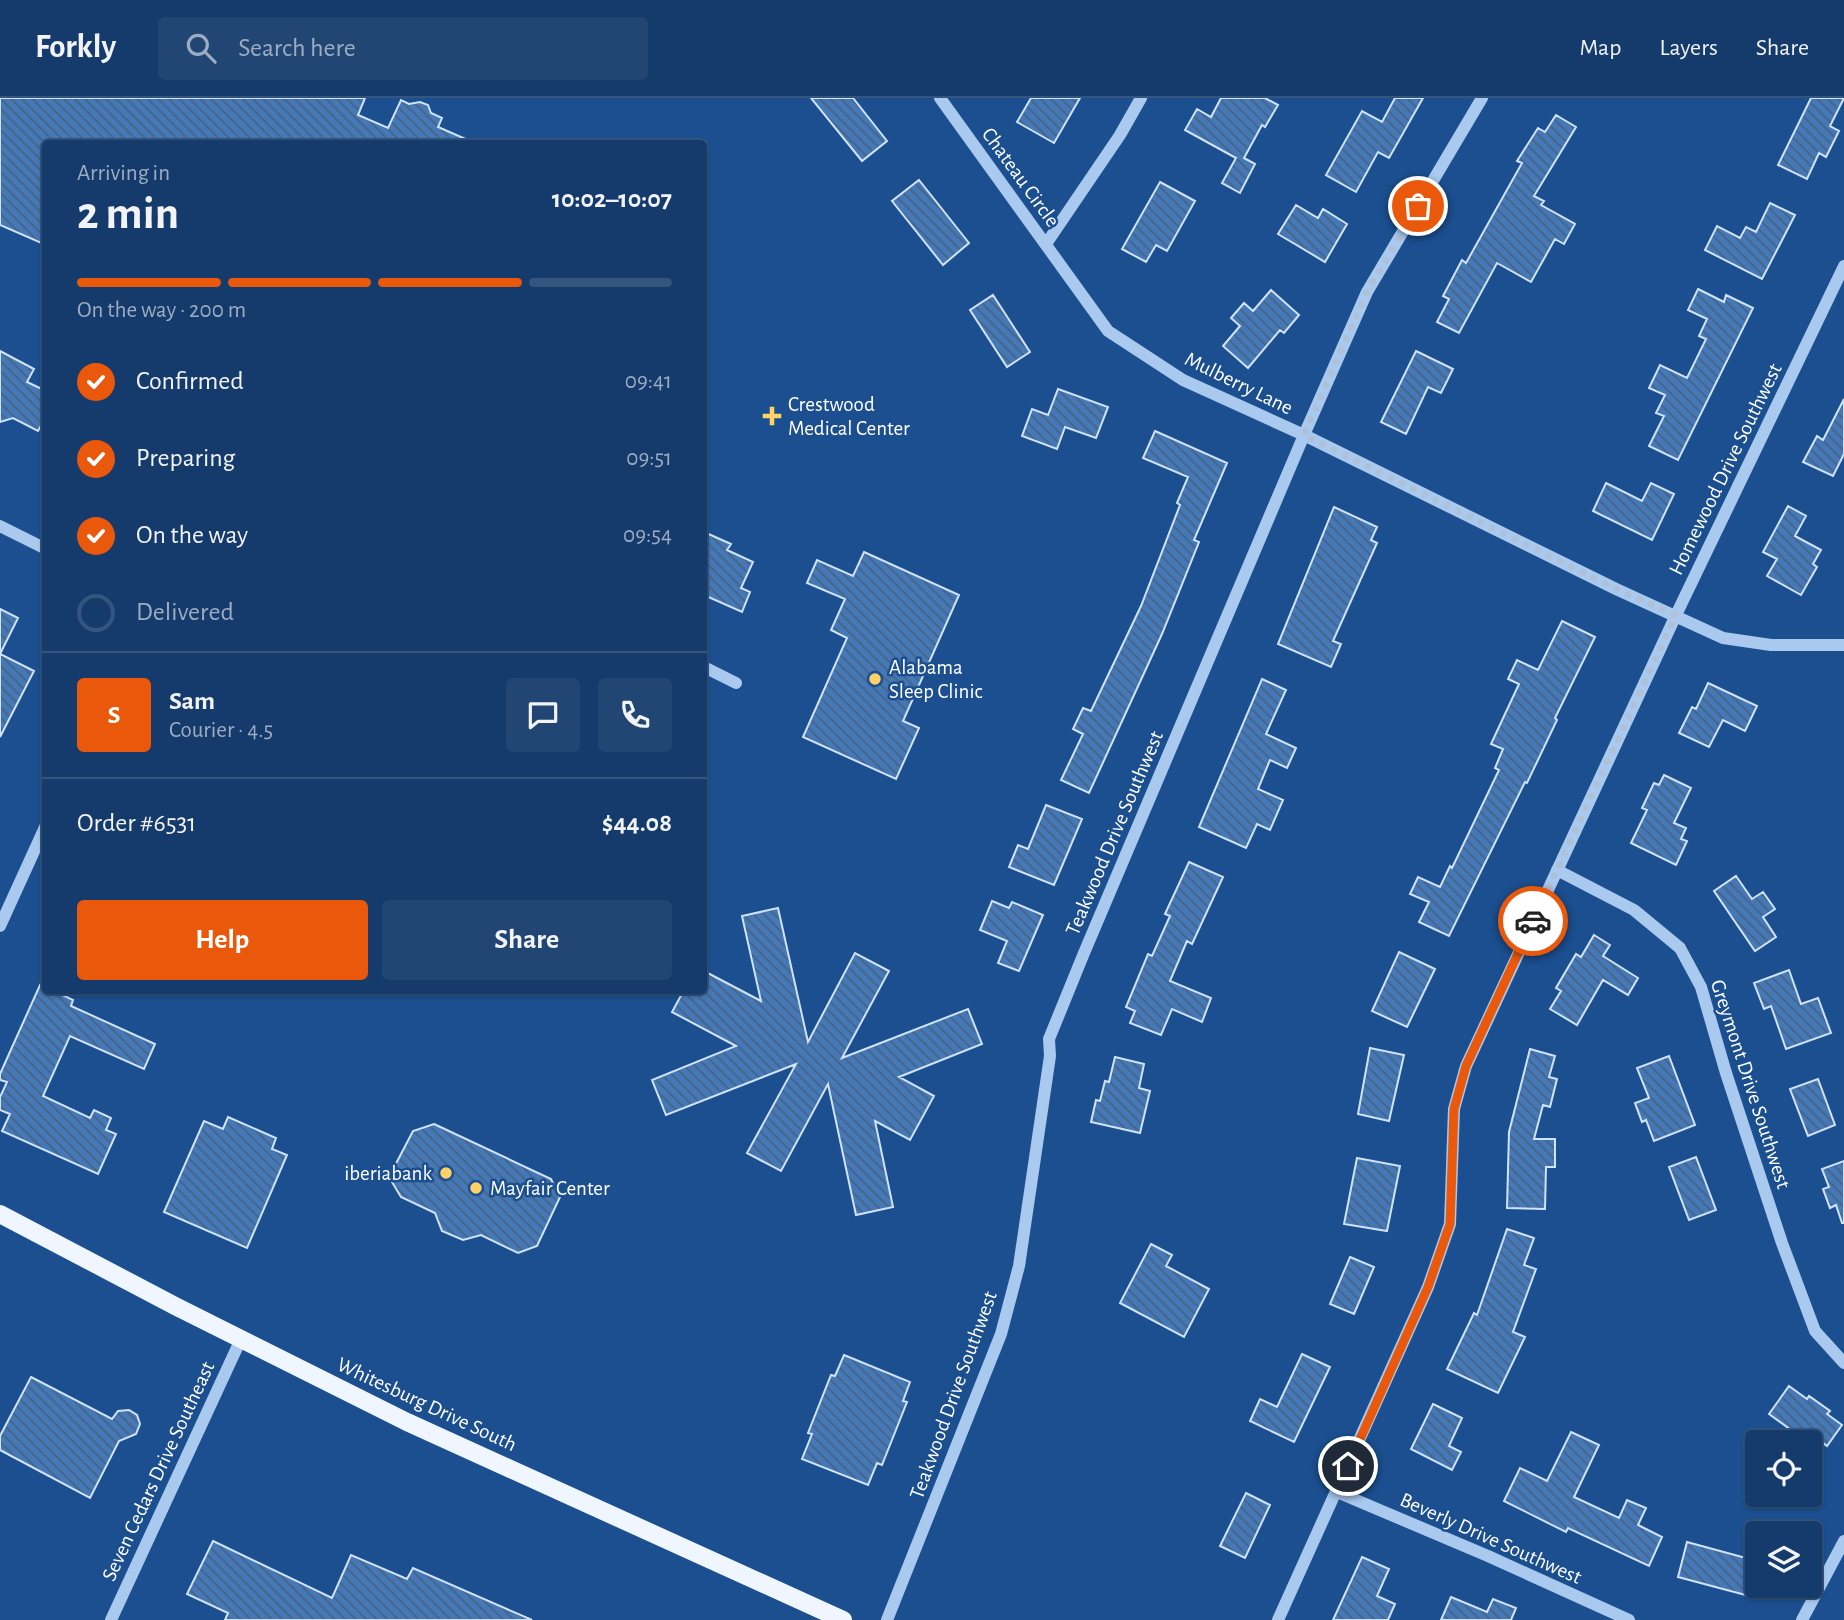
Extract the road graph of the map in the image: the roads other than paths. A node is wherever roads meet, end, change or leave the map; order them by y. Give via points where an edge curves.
1 (940, 98) edge
2 (1141, 98) edge
3 (1482, 98) edge
4 (1046, 244) junction
5 (1844, 266) edge
6 (1304, 435) junction
7 (0, 526) edge
8 (42, 547) edge
9 (1676, 615) junction
10 (1844, 645) edge
11 (707, 668) edge
12 (736, 683) dead end
13 (42, 834) edge
14 (1557, 870) junction
15 (0, 926) edge
16 (0, 1214) edge
17 (241, 1339) junction
18 (1844, 1363) edge
19 (1337, 1492) junction
20 (1844, 1541) edge
21 (111, 1620) edge
22 (843, 1620) edge
23 (887, 1620) edge
24 (1278, 1620) edge
25 (1629, 1620) edge
26 (1802, 1620) edge

1 - 4 street, Chateau Circle
2 - 4 street
3 - 6 street, Teakwood Drive Southwest via 1367,292
4 - 6 street, Mulberry Lane via 1108,331 1182,380
5 - 9 street, Homewood Drive Southwest
6 - 9 street, Mulberry Lane
6 - 23 street, Teakwood Drive Southwest via 1049,1040 1019,1266 1001,1334
7 - 8 street
9 - 10 street, Mulberry Lane via 1723,638 1771,645
9 - 14 street, Homewood Drive Southwest
11 - 12 street
13 - 15 street
14 - 18 street, Greymont Drive Southwest via 1634,910 1680,948 1701,987 1782,1243 1815,1331
14 - 19 street, Homewood Drive Southwest via 1466,1066 1454,1109 1450,1224 1428,1287
16 - 17 main road, Whitesburg Drive South
17 - 21 street, Seven Cedars Drive Southeast
17 - 22 main road, Whitesburg Drive South via 407,1422
19 - 24 street, Homewood Drive Southwest
19 - 25 street, Beverly Drive Southwest
20 - 26 street

